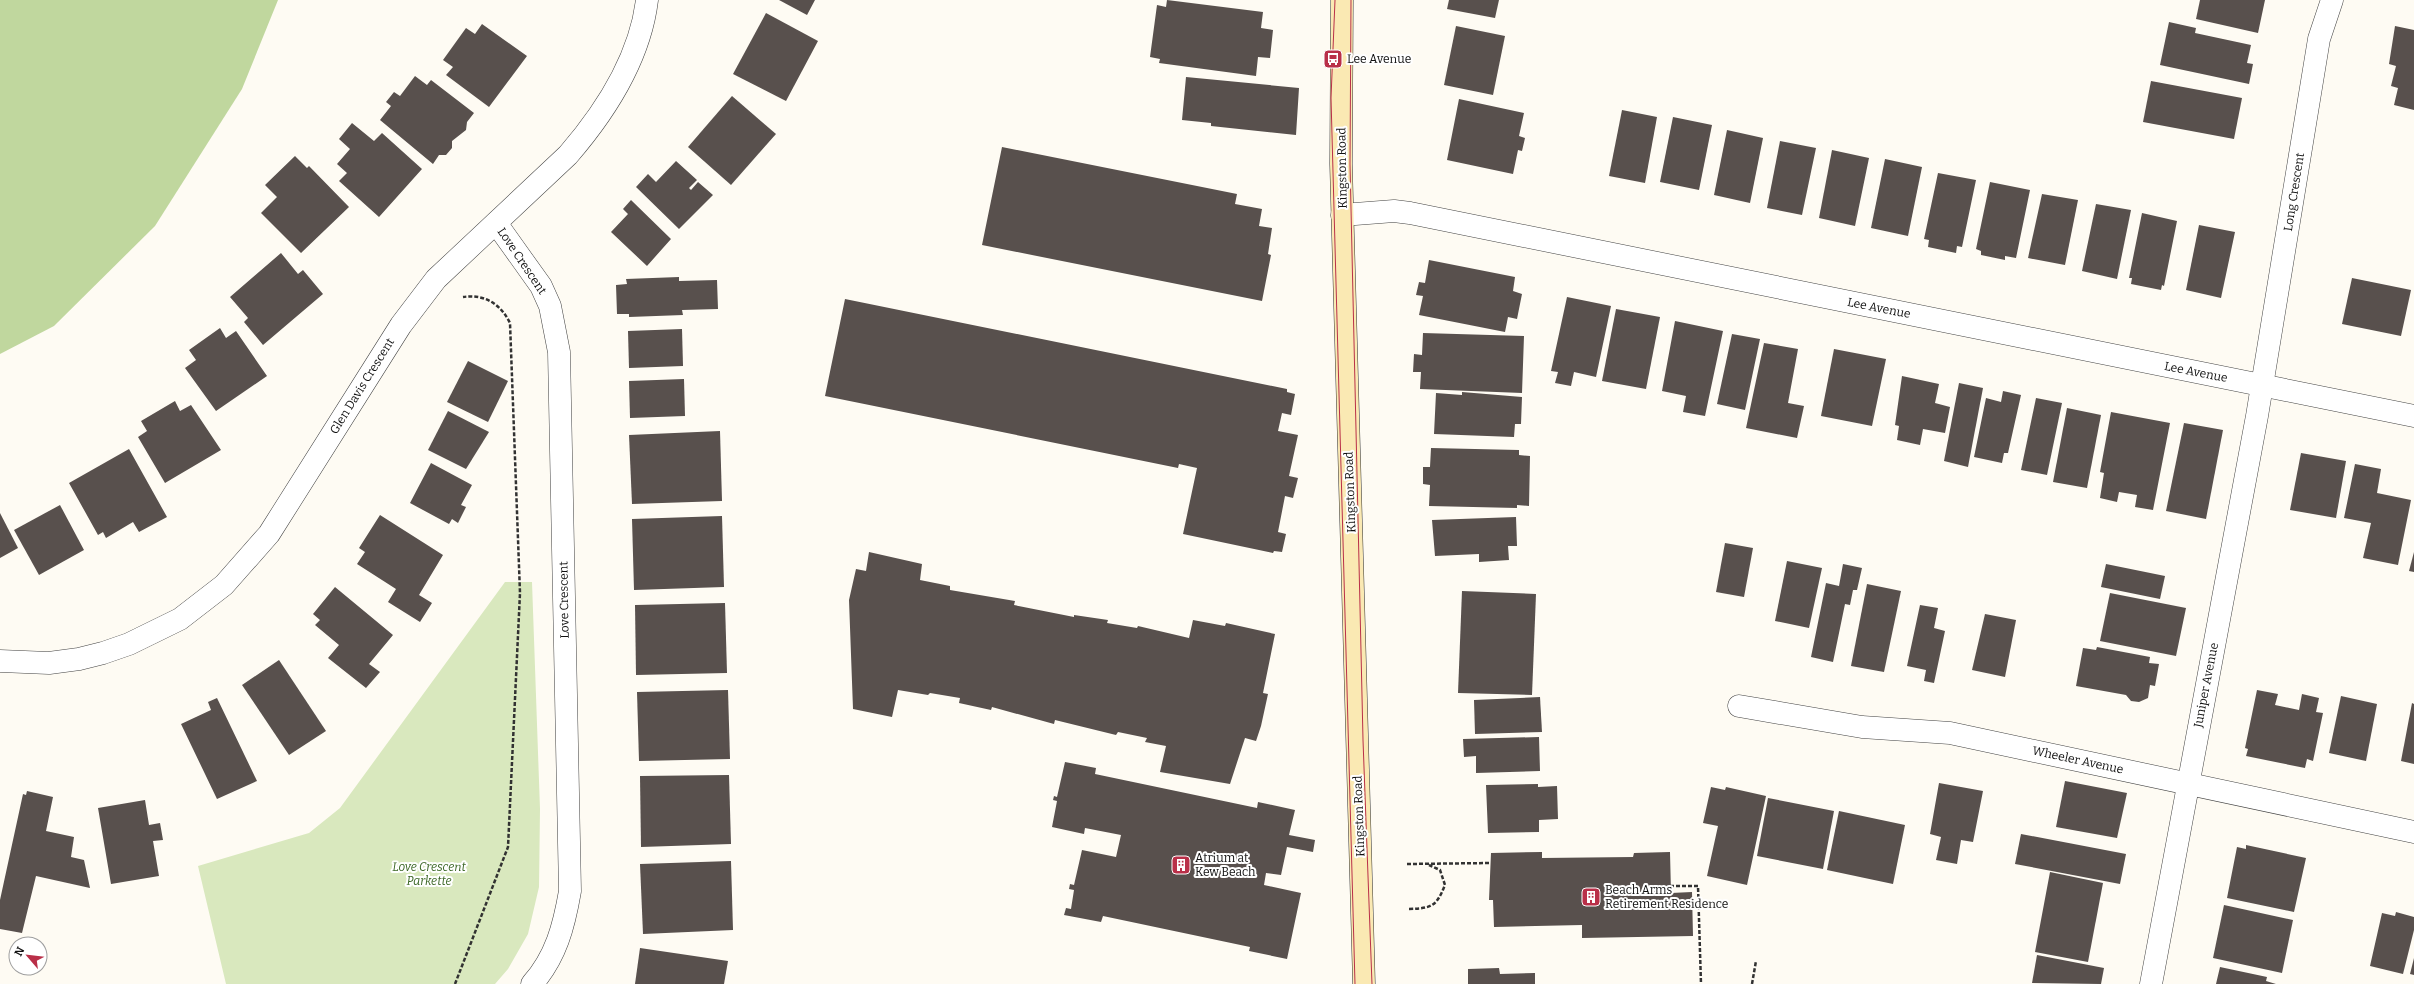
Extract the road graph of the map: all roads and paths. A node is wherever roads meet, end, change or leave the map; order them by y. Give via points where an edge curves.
1 (646, 0) edge
2 (1342, 0) edge
3 (2332, 0) edge
4 (1342, 215) junction
5 (496, 223) junction
6 (456, 298) dead end
7 (2262, 386) junction
8 (2414, 416) edge
9 (0, 661) edge
10 (1739, 706) dead end
11 (2188, 783) junction
12 (2414, 832) edge
13 (1491, 863) dead end
14 (1407, 864) dead end
15 (1428, 864) junction
16 (1670, 886) dead end
17 (1409, 909) dead end
18 (1756, 961) dead end
19 (455, 984) edge
20 (532, 984) edge
21 (1364, 984) edge
22 (1701, 984) edge
23 (1752, 984) edge
24 (2151, 984) edge

1 - 5 street, Glen Davis Crescent via 634,49 618,85 600,114 568,155
2 - 4 main road, Kingston Road
3 - 7 street, Long Crescent via 2319,39
4 - 7 street, Lee Avenue via 1394,211 1410,213
4 - 21 main road, Kingston Road
5 - 9 street, Glen Davis Crescent via 436,279 401,325 269,534 224,585 180,619 129,644 103,653 79,660 48,663
5 - 20 street, Love Crescent via 541,286 550,306 559,352 570,891 562,933
6 - 19 path via 483,297 503,310 510,322 520,592 508,847
7 - 8 street, Lee Avenue
7 - 11 street, Juniper Avenue
10 - 11 street, Wheeler Avenue via 1862,728 1950,733
11 - 12 street, Wheeler Avenue
11 - 24 street, Juniper Avenue
13 - 15 path
14 - 15 path
15 - 17 path via 1440,870 1445,885 1438,902 1427,909
16 - 22 path via 1698,886
18 - 23 path

